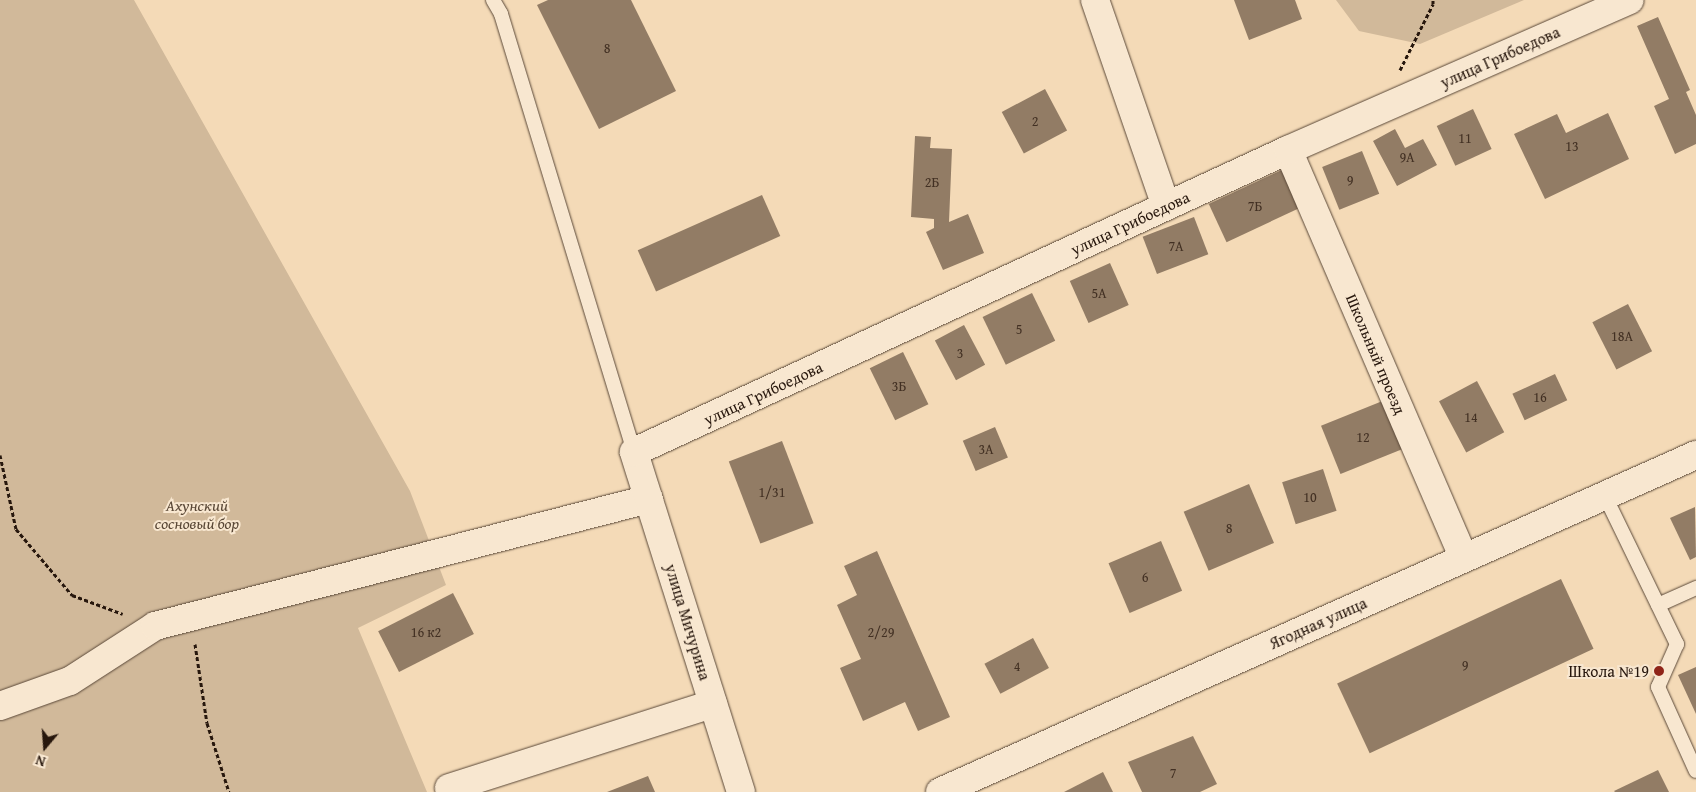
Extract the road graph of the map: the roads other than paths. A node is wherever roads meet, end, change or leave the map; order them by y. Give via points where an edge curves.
1 (494, 0) edge
2 (1095, 0) edge
3 (1629, 0) edge
4 (1288, 150) junction
5 (1166, 206) junction
6 (634, 452) junction
7 (1696, 456) edge
8 (1605, 496) junction
9 (649, 499) junction
10 (1464, 558) junction
11 (1696, 588) edge
12 (1658, 605) junction
13 (713, 704) junction
14 (0, 706) edge
15 (1696, 771) edge
16 (450, 788) dead end
17 (741, 792) edge
18 (940, 792) edge

1 - 6 lane via 501,14
2 - 5 street
3 - 4 street, улица Грибоедова
4 - 5 street, улица Грибоедова
4 - 10 street, Школьный проезд
5 - 6 street, улица Грибоедова
6 - 9 street, улица Мичурина
7 - 8 street, Ягодная улица
8 - 10 street, Ягодная улица
8 - 12 lane
9 - 13 street, улица Мичурина
9 - 14 street via 155,626 70,681
10 - 18 street, Ягодная улица
11 - 12 lane
12 - 15 lane via 1677,644 1658,687
13 - 16 street
13 - 17 street, улица Мичурина

